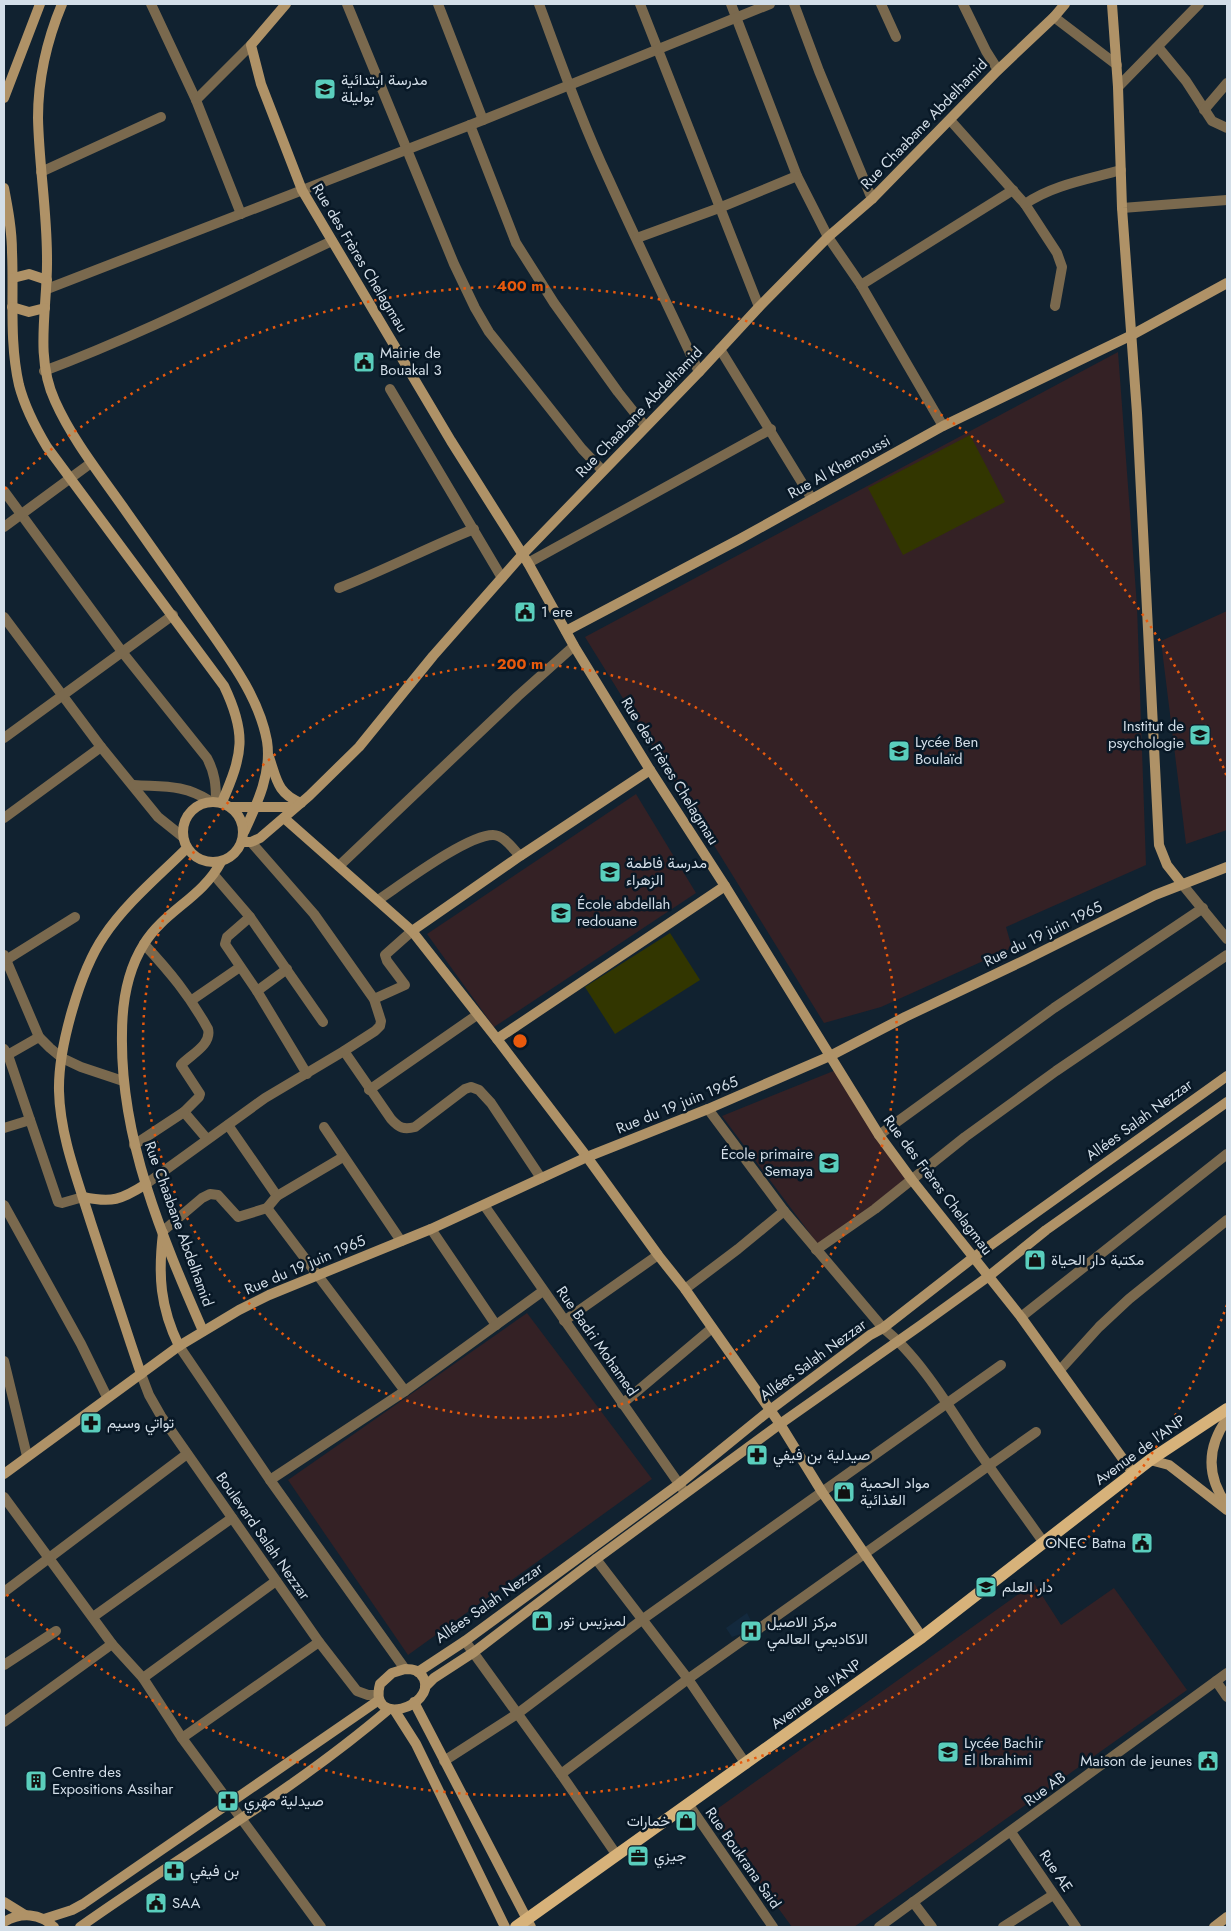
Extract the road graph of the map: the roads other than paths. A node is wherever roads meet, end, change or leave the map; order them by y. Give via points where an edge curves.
1 (40, 4) edge
2 (62, 4) edge
3 (151, 4) edge
4 (286, 4) edge
5 (347, 4) edge
6 (438, 4) edge
7 (539, 4) edge
8 (640, 4) edge
9 (731, 4) edge
10 (770, 4) edge
11 (794, 4) edge
12 (881, 4) edge
13 (963, 4) edge
14 (1065, 4) edge
15 (1112, 4) edge
16 (1200, 4) edge
17 (1054, 17) junction
18 (737, 18) junction
19 (896, 37) dead end
20 (252, 45) junction
21 (1158, 47) junction
22 (657, 49) junction
23 (1116, 65) junction
24 (998, 70) junction
25 (569, 84) junction
26 (1227, 84) edge
27 (1118, 87) junction
28 (4, 98) edge
29 (196, 100) junction
30 (1204, 110) junction
31 (160, 117) dead end
32 (484, 120) junction
33 (950, 120) junction
34 (470, 125) junction
35 (1227, 128) edge
36 (407, 150) junction
37 (1121, 170) junction
38 (41, 172) junction
39 (797, 176) junction
40 (4, 188) edge
41 (302, 190) junction
42 (1013, 190) junction
43 (872, 199) junction
44 (1227, 200) edge
45 (1025, 204) junction
46 (719, 208) junction
47 (1122, 208) junction
48 (241, 214) junction
49 (828, 237) junction
50 (637, 238) junction
51 (332, 241) junction
52 (13, 278) junction
53 (1227, 283) edge
54 (47, 284) junction
55 (861, 285) junction
56 (8, 295) edge
57 (1055, 306) dead end
58 (12, 307) junction
59 (758, 307) junction
60 (45, 308) junction
61 (1130, 336) junction
62 (720, 350) junction
63 (44, 371) junction
64 (699, 372) junction
65 (390, 389) dead end
66 (645, 426) junction
67 (943, 426) junction
68 (771, 429) junction
69 (91, 463) junction
70 (602, 470) junction
71 (71, 477) junction
72 (4, 492) edge
73 (812, 499) junction
74 (21, 514) junction
75 (4, 528) edge
76 (474, 528) junction
77 (525, 559) junction
78 (502, 578) junction
79 (340, 588) dead end
80 (173, 615) junction
81 (4, 617) edge
82 (566, 632) junction
83 (574, 646) junction
84 (124, 652) junction
85 (63, 696) junction
86 (4, 738) edge
87 (101, 747) junction
88 (268, 754) junction
89 (650, 770) junction
90 (134, 785) junction
91 (216, 801) junction
92 (298, 805) junction
93 (256, 806) junction
94 (232, 807) junction
95 (4, 818) edge
96 (284, 818) junction
97 (183, 837) junction
98 (246, 839) junction
99 (187, 848) junction
100 (520, 856) junction
101 (220, 862) junction
102 (339, 866) junction
103 (1227, 867) edge
104 (214, 875) junction
105 (1182, 884) junction
106 (725, 886) junction
107 (378, 900) junction
108 (1203, 908) junction
109 (75, 917) dead end
110 (250, 917) junction
111 (412, 931) junction
112 (1227, 938) edge
113 (144, 944) junction
114 (1227, 955) edge
115 (5, 957) edge
116 (240, 967) junction
117 (287, 969) junction
118 (256, 991) junction
119 (374, 999) junction
120 (192, 1000) junction
121 (477, 1015) junction
122 (323, 1022) dead end
123 (39, 1037) junction
124 (497, 1039) junction
125 (344, 1051) junction
126 (5, 1054) edge
127 (830, 1056) junction
128 (62, 1058) junction
129 (307, 1074) junction
130 (1227, 1076) edge
131 (123, 1081) junction
132 (370, 1090) junction
133 (1227, 1102) edge
134 (708, 1109) junction
135 (184, 1112) junction
136 (30, 1120) junction
137 (228, 1125) junction
138 (324, 1127) dead end
139 (4, 1128) edge
140 (880, 1135) junction
141 (207, 1140) junction
142 (134, 1145) junction
143 (1227, 1154) edge
144 (343, 1157) junction
145 (587, 1157) junction
146 (541, 1178) junction
147 (912, 1180) junction
148 (146, 1184) junction
149 (276, 1196) junction
150 (83, 1197) junction
151 (4, 1205) edge
152 (484, 1205) junction
153 (267, 1208) junction
154 (784, 1211) junction
155 (1227, 1220) edge
156 (432, 1229) junction
157 (163, 1231) junction
158 (401, 1242) junction
159 (816, 1250) junction
160 (658, 1255) junction
161 (974, 1257) junction
162 (318, 1274) junction
163 (989, 1276) junction
164 (685, 1289) junction
165 (543, 1292) junction
166 (1021, 1317) junction
167 (564, 1321) junction
168 (496, 1325) junction
169 (712, 1328) junction
170 (883, 1328) junction
171 (203, 1331) junction
172 (898, 1340) junction
173 (179, 1346) junction
174 (4, 1360) edge
175 (1002, 1365) dead end
176 (1060, 1370) junction
177 (141, 1374) junction
178 (405, 1391) junction
179 (108, 1397) junction
180 (946, 1403) junction
181 (622, 1404) junction
182 (1227, 1409) edge
183 (770, 1410) junction
184 (1227, 1419) edge
185 (780, 1424) junction
186 (1036, 1432) dead end
187 (188, 1454) junction
188 (26, 1456) junction
189 (1150, 1460) junction
190 (989, 1466) junction
191 (1133, 1473) junction
192 (4, 1474) edge
193 (270, 1480) junction
194 (679, 1484) junction
195 (822, 1492) junction
196 (686, 1494) junction
197 (4, 1497) edge
198 (1227, 1505) edge
199 (1227, 1510) edge
200 (232, 1518) junction
201 (1044, 1543) junction
202 (864, 1555) junction
203 (48, 1557) junction
204 (596, 1559) junction
205 (276, 1581) junction
206 (4, 1592) edge
207 (93, 1617) junction
208 (642, 1619) junction
209 (56, 1631) dead end
210 (922, 1637) junction
211 (464, 1641) junction
212 (319, 1642) junction
213 (112, 1644) junction
214 (474, 1652) junction
215 (4, 1665) edge
216 (405, 1669) junction
217 (418, 1672) junction
218 (1227, 1673) edge
219 (143, 1678) junction
220 (688, 1679) junction
221 (1216, 1681) junction
222 (426, 1686) junction
223 (379, 1697) junction
224 (1227, 1697) edge
225 (414, 1702) junction
226 (392, 1710) junction
227 (517, 1714) junction
228 (4, 1722) edge
229 (182, 1738) junction
230 (444, 1761) junction
231 (746, 1764) junction
232 (561, 1774) junction
233 (228, 1803) junction
234 (689, 1805) junction
235 (240, 1820) junction
236 (1011, 1832) junction
237 (481, 1833) junction
238 (463, 1839) junction
239 (616, 1854) junction
240 (1053, 1894) junction
241 (4, 1902) edge
242 (913, 1902) junction
243 (25, 1915) junction
244 (1227, 1917) edge
245 (44, 1919) junction
246 (4, 1922) edge
247 (525, 1925) edge
248 (54, 1927) edge
249 (80, 1927) edge
250 (320, 1927) edge
251 (505, 1927) edge
252 (774, 1927) edge
253 (880, 1927) edge
254 (932, 1927) edge
255 (1002, 1927) edge
256 (1076, 1927) edge
257 (1214, 1927) edge

1 - 28 main road
2 - 38 main road via 41,75 38,116
3 - 29 street
4 - 20 main road
5 - 36 street
6 - 32 street
7 - 25 street
8 - 22 street
9 - 18 street
10 - 18 street
11 - 43 street
12 - 19 street
13 - 24 street
14 - 17 main road, Rue Chaabane Abdelhamid
15 - 23 main road
16 - 21 street
17 - 23 street
17 - 24 main road, Rue Chaabane Abdelhamid
18 - 22 street
18 - 39 street
20 - 29 street
20 - 41 main road, Rue des Frères Chelagmau via 261,84
21 - 27 street
21 - 30 street via 1186,81
22 - 25 street
22 - 46 street
23 - 27 main road
24 - 33 main road, Rue Chaabane Abdelhamid
25 - 32 street
25 - 50 street via 608,179
26 - 30 street
27 - 37 main road
29 - 48 street
30 - 35 street via 1212,121
31 - 38 street
32 - 34 street
33 - 42 street
33 - 43 main road, Rue Chaabane Abdelhamid
34 - 36 street
34 - 66 street via 516,242 559,311
36 - 41 street
36 - 70 street via 461,280 489,332
37 - 45 street via 1058,188
37 - 47 main road
38 - 54 main road
39 - 46 street
39 - 49 street
40 - 52 main road
41 - 48 street
41 - 51 main road, Rue des Frères Chelagmau
42 - 45 street
42 - 55 street
43 - 49 main road, Rue Chaabane Abdelhamid
44 - 47 street
45 - 57 street via 1061,259
46 - 50 street
46 - 59 street
47 - 61 main road
48 - 54 street
49 - 55 street
49 - 59 main road, Rue Chaabane Abdelhamid
50 - 64 street
51 - 63 street via 193,309
51 - 77 main road, Rue des Frères Chelagmau
52 - 54 main road via 30,274
52 - 56 main road
53 - 61 main road, Rue Al Khemoussi
54 - 60 main road
55 - 67 street
56 - 58 main road
58 - 60 main road via 29,312
58 - 71 main road via 15,357 26,407 48,447
59 - 62 main road, Rue Chaabane Abdelhamid
60 - 63 main road
61 - 67 main road, Rue Al Khemoussi
61 - 105 main road via 1160,845 1167,865
62 - 64 main road, Rue Chaabane Abdelhamid
62 - 68 street
63 - 69 main road via 55,401
64 - 66 main road, Rue Chaabane Abdelhamid
65 - 76 street
66 - 70 main road, Rue Chaabane Abdelhamid
67 - 73 main road, Rue Al Khemoussi
68 - 73 street
68 - 77 street
69 - 71 street
69 - 88 main road via 250,692
70 - 77 main road, Rue Chaabane Abdelhamid
71 - 74 street
71 - 80 main road
72 - 74 street
73 - 82 main road, Rue Al Khemoussi
74 - 75 street
74 - 84 street
76 - 78 street
76 - 79 street
77 - 78 main road, Rue Chaabane Abdelhamid
77 - 82 main road, Rue des Frères Chelagmau
78 - 92 main road, Rue Chaabane Abdelhamid via 359,747
80 - 84 street
80 - 91 main road via 224,686 235,708 241,736 239,760
81 - 85 street
82 - 83 main road, Rue des Frères Chelagmau
83 - 89 main road, Rue des Frères Chelagmau
83 - 102 street
84 - 85 street
84 - 91 street via 207,758 216,779
85 - 86 street
85 - 87 street
87 - 90 street
87 - 95 street
88 - 92 main road via 282,790
88 - 93 main road
89 - 100 main road
89 - 106 main road, Rue des Frères Chelagmau
90 - 91 street via 178,787
90 - 97 street via 158,817
91 - 94 main road
91 - 97 main road via 198,805 188,813
92 - 93 main road
92 - 96 main road, Rue Chaabane Abdelhamid
93 - 94 main road
93 - 98 main road
94 - 98 main road via 243,823
96 - 98 main road, Rue Chaabane Abdelhamid via 260,838
96 - 102 main road
97 - 99 main road
98 - 101 main road via 230,858
98 - 119 street via 314,914
99 - 101 main road via 202,860
99 - 128 main road via 120,915 103,937 88,965 74,1005
100 - 107 street via 500,837 485,837 463,845
100 - 111 main road
101 - 104 main road, Rue Chaabane Abdelhamid
102 - 107 main road
103 - 105 main road, Rue du 19 juin 1965
104 - 110 street
104 - 113 main road, Rue Chaabane Abdelhamid via 156,928
105 - 108 street
105 - 127 main road, Rue du 19 juin 1965
106 - 124 main road
106 - 127 main road, Rue des Frères Chelagmau
107 - 111 main road
108 - 112 street
108 - 140 street via 1054,1008
109 - 115 street
110 - 116 street via 225,940
110 - 117 street
111 - 119 street via 385,955 404,986
111 - 121 main road
113 - 120 street
113 - 131 main road, Rue Chaabane Abdelhamid via 125,991
114 - 147 street via 964,1137
115 - 123 street
116 - 118 street
116 - 120 street
117 - 118 street
117 - 122 street
118 - 129 street
119 - 125 street via 380,1026
120 - 135 street via 210,1033 203,1046 181,1065 200,1094
121 - 124 main road
121 - 132 street
123 - 126 street
123 - 128 street
124 - 145 main road
125 - 129 street
125 - 132 street
126 - 136 street
127 - 134 main road, Rue du 19 juin 1965
127 - 140 main road, Rue des Frères Chelagmau
128 - 131 street
128 - 150 main road via 59,1090 64,1129
129 - 137 street via 265,1098
130 - 161 main road, Allées Salah Nezzar
131 - 142 main road, Rue Chaabane Abdelhamid
132 - 146 street via 397,1126 405,1130 415,1127 465,1089 476,1088 491,1103
133 - 163 main road via 1046,1230
134 - 145 main road, Rue du 19 juin 1965
134 - 154 street
135 - 141 street
135 - 142 street
136 - 139 street
136 - 150 street via 58,1202
137 - 141 street
137 - 149 street
138 - 144 street
140 - 147 main road, Rue des Frères Chelagmau
141 - 148 street
142 - 148 main road, Rue Chaabane Abdelhamid
143 - 166 street
144 - 149 street
144 - 158 street
145 - 146 main road, Rue du 19 juin 1965
145 - 160 main road
146 - 152 main road, Rue du 19 juin 1965
147 - 159 street
147 - 161 main road, Rue des Frères Chelagmau
148 - 150 main road via 120,1199
148 - 157 main road, Rue Chaabane Abdelhamid
149 - 153 street
150 - 177 main road
151 - 179 street
152 - 156 main road, Rue du 19 juin 1965
152 - 165 street, Rue Badri Mohamed
153 - 157 street via 238,1217 218,1195 210,1194
153 - 162 street
154 - 159 street
154 - 164 street
155 - 176 street via 1129,1299
156 - 158 main road, Rue du 19 juin 1965
156 - 168 street
157 - 171 main road, Rue Chaabane Abdelhamid
157 - 173 main road via 160,1284 164,1309
158 - 162 main road, Rue du 19 juin 1965
159 - 170 street
160 - 164 main road
160 - 167 street
161 - 163 main road, Rue des Frères Chelagmau
161 - 170 main road, Allées Salah Nezzar
162 - 171 main road, Rue du 19 juin 1965 via 269,1295
162 - 178 street
163 - 166 main road, Rue des Frères Chelagmau
163 - 172 main road
164 - 169 main road
165 - 167 street, Rue Badri Mohamed
165 - 168 street
166 - 176 main road, Rue des Frères Chelagmau
167 - 181 street, Rue Badri Mohamed
168 - 178 street
169 - 181 street
169 - 183 main road
170 - 172 street
170 - 183 main road, Allées Salah Nezzar
171 - 173 main road, Rue du 19 juin 1965
172 - 180 street
172 - 185 main road
173 - 177 main road, Rue du 19 juin 1965
173 - 193 street
174 - 188 street
175 - 180 street
176 - 191 main road, Rue des Frères Chelagmau
177 - 179 main road, Rue du 19 juin 1965
177 - 187 street, Boulevard Salah Nezzar via 161,1416
178 - 193 street
179 - 188 main road, Rue du 19 juin 1965
180 - 190 street
180 - 195 street
181 - 194 street, Rue Badri Mohamed
182 - 189 main road, Avenue de l'ANP
183 - 185 main road
183 - 194 main road, Allées Salah Nezzar
184 - 198 main road via 1213,1442 1211,1463 1217,1488
185 - 195 main road
185 - 196 main road
186 - 190 street
187 - 200 street, Boulevard Salah Nezzar
187 - 203 street
188 - 192 main road, Rue du 19 juin 1965
189 - 191 main road, Avenue de l'ANP
189 - 199 main road via 1174,1468
190 - 201 street
190 - 202 street
191 - 201 main road, Avenue de l'ANP
193 - 216 street
194 - 196 street, Rue Badri Mohamed
194 - 211 main road, Allées Salah Nezzar
195 - 202 main road
195 - 208 street
196 - 204 main road
197 - 203 street
200 - 205 street, Boulevard Salah Nezzar
200 - 207 street
201 - 210 main road, Avenue de l'ANP
202 - 210 main road
202 - 220 street
203 - 206 street
203 - 207 street
204 - 208 street
204 - 214 main road
205 - 212 street, Boulevard Salah Nezzar
205 - 219 street
207 - 213 street
208 - 220 street
208 - 227 street
209 - 215 street
210 - 231 main road, Avenue de l'ANP
211 - 214 street
211 - 217 main road, Allées Salah Nezzar
212 - 223 street, Boulevard Salah Nezzar via 357,1690
212 - 229 street
213 - 219 street
213 - 228 street
214 - 222 main road
214 - 227 street
216 - 217 main road
216 - 223 main road via 382,1680
217 - 222 main road
218 - 221 street, Rue AB
219 - 229 street
220 - 231 street
220 - 232 street
221 - 224 street
221 - 236 street, Rue AB
222 - 225 main road
223 - 226 main road via 381,1704
223 - 233 main road
225 - 226 main road via 400,1710
225 - 230 main road
226 - 235 main road
226 - 238 main road via 416,1744
227 - 230 street
227 - 232 street
229 - 233 street
230 - 237 main road
231 - 234 main road, Avenue de l'ANP
232 - 239 street
233 - 235 street
233 - 245 main road via 83,1904
234 - 239 main road, Avenue de l'ANP
234 - 252 street, Rue Boukrana Said
235 - 249 main road
235 - 250 street
236 - 240 street, Rue AE
236 - 242 street, Rue AB
237 - 238 main road
237 - 247 main road
238 - 251 main road
239 - 247 main road, Avenue de l'ANP
240 - 255 street
240 - 256 street, Rue AE
241 - 243 main road
242 - 253 street, Rue AB
242 - 254 street
243 - 245 main road
243 - 246 main road via 14,1916
244 - 257 main road
245 - 248 main road

